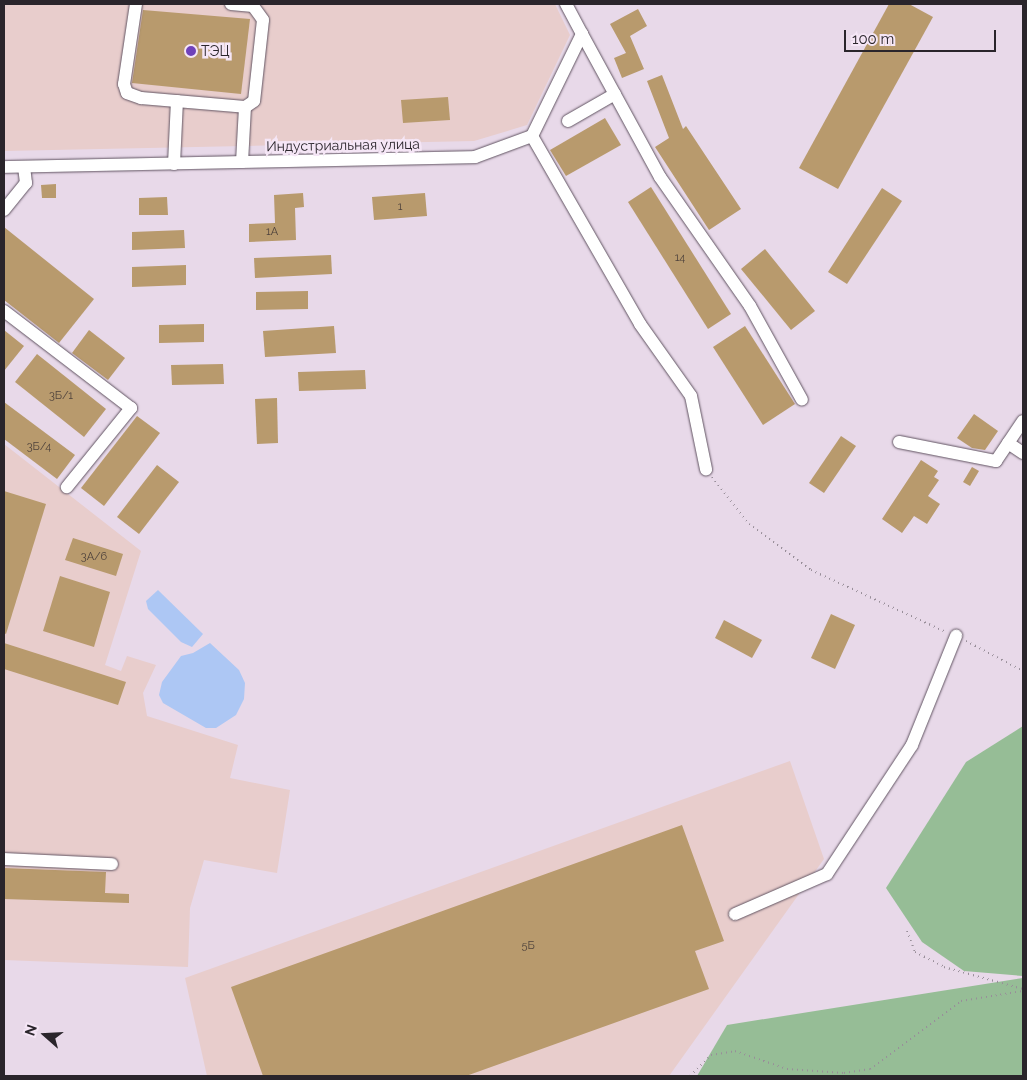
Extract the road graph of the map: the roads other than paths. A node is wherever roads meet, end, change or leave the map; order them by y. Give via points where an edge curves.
1 (136, 4) edge
2 (231, 4) edge
3 (566, 4) edge
4 (582, 34) junction
5 (615, 94) junction
6 (177, 101) junction
7 (245, 107) junction
8 (568, 121) dead end
9 (532, 136) junction
10 (242, 162) junction
11 (4, 163) edge
12 (174, 164) junction
13 (24, 167) junction
14 (4, 168) edge
15 (4, 210) edge
16 (4, 311) edge
17 (802, 400) dead end
18 (1023, 420) edge
19 (899, 442) dead end
20 (1008, 443) junction
21 (1023, 453) edge
22 (706, 469) road end
23 (67, 487) dead end
24 (956, 636) road end
25 (4, 859) edge
26 (112, 864) dead end
27 (735, 914) dead end

1 - 6 street via 124,84 127,93 141,98
2 - 7 street via 253,6 263,20 254,101
3 - 4 street
4 - 5 street
4 - 9 street
5 - 8 street
5 - 17 street via 660,177 750,306
6 - 7 street
6 - 12 street
7 - 10 street
9 - 10 street, Индустриальная улица via 475,157
9 - 22 street via 640,324 691,396
10 - 12 street, Индустриальная улица
11 - 14 street
12 - 13 street, Индустриальная улица
13 - 14 street, Индустриальная улица
13 - 15 street via 26,183
16 - 23 street via 130,408
18 - 20 street
19 - 20 street via 996,461
20 - 21 street
24 - 27 street via 912,746 827,874
25 - 26 street

